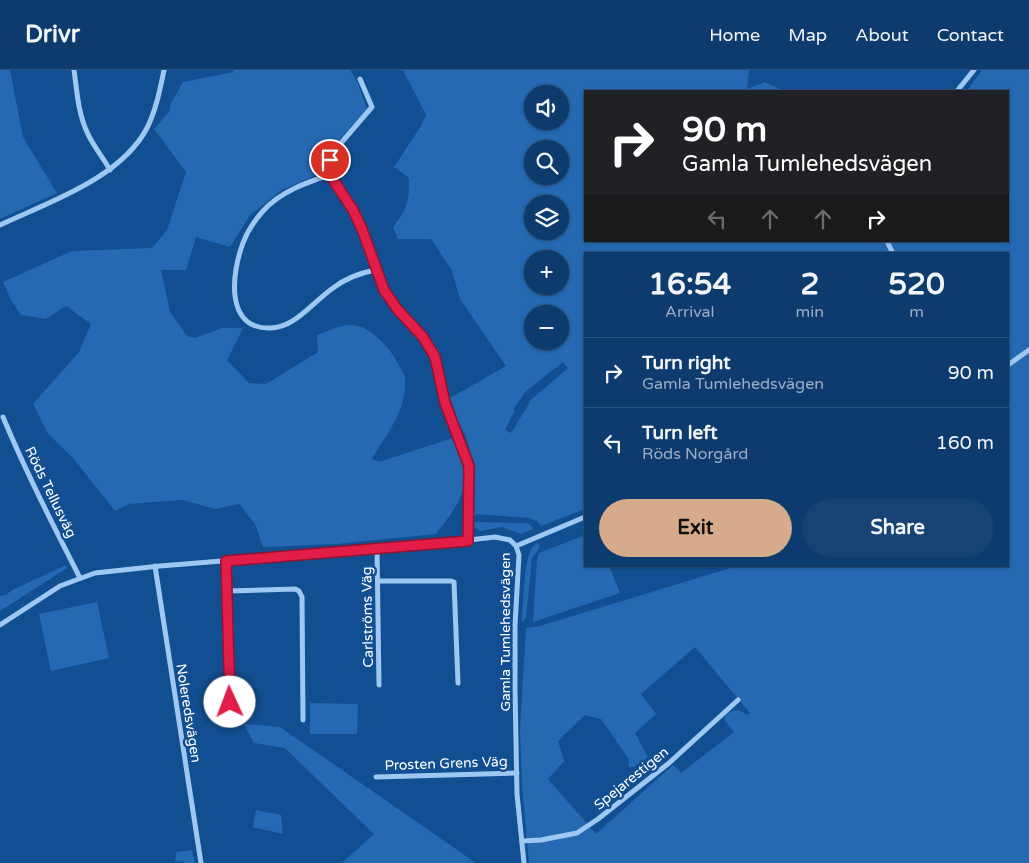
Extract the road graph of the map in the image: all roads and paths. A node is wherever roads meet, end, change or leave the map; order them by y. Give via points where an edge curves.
1 (74, 70) edge
2 (164, 70) edge
3 (974, 70) edge
4 (360, 79) dead end
5 (958, 90) edge
6 (110, 170) junction
7 (330, 175) junction
8 (0, 225) edge
9 (375, 270) junction
10 (1029, 350) edge
11 (1009, 364) edge
12 (3, 417) dead end
13 (584, 517) edge
14 (468, 541) junction
15 (516, 546) junction
16 (377, 549) junction
17 (226, 561) junction
18 (155, 566) junction
19 (80, 578) junction
20 (378, 581) junction
21 (226, 590) junction
22 (0, 625) edge
23 (458, 683) dead end
24 (379, 685) dead end
25 (738, 700) dead end
26 (231, 720) dead end
27 (303, 720) dead end
28 (517, 773) junction
29 (376, 777) dead end
30 (522, 841) junction
31 (201, 863) edge
32 (524, 863) edge

1 - 6 street via 83,124
2 - 6 street via 148,127 124,159
3 - 5 street
4 - 7 street via 372,108 335,150 330,160
6 - 8 street
7 - 9 street via 362,229
7 - 9 street via 309,181 277,199 252,225 238,259 236,306 250,323 261,327 280,327 292,322 342,282
9 - 14 street via 389,298 423,337 435,357 445,403 469,466
10 - 11 street
12 - 19 street, Röds Tellusväg
13 - 15 street
14 - 15 street, Gamla Tumlehedsvägen via 507,538
14 - 16 street, Gamla Tumlehedsvägen
15 - 28 street, Gamla Tumlehedsvägen via 519,555 514,625
16 - 17 street, Gamla Tumlehedsvägen
16 - 20 street, Carlströms Väg
17 - 18 street, Gamla Tumlehedsvägen
17 - 21 street
18 - 19 street, Gamla Tumlehedsvägen via 95,573
18 - 31 street, Noleredsvägen
19 - 22 street, Gamla Tumlehedsvägen via 60,586
20 - 23 street via 454,582
20 - 24 street, Carlströms Väg
21 - 26 street
21 - 27 street via 299,591 302,597
25 - 30 street, Spejarestigen via 669,763 598,819 577,832
28 - 29 street, Prosten Grens Väg
28 - 30 street, Gamla Tumlehedsvägen
30 - 32 street, Gamla Tumlehedsvägen

